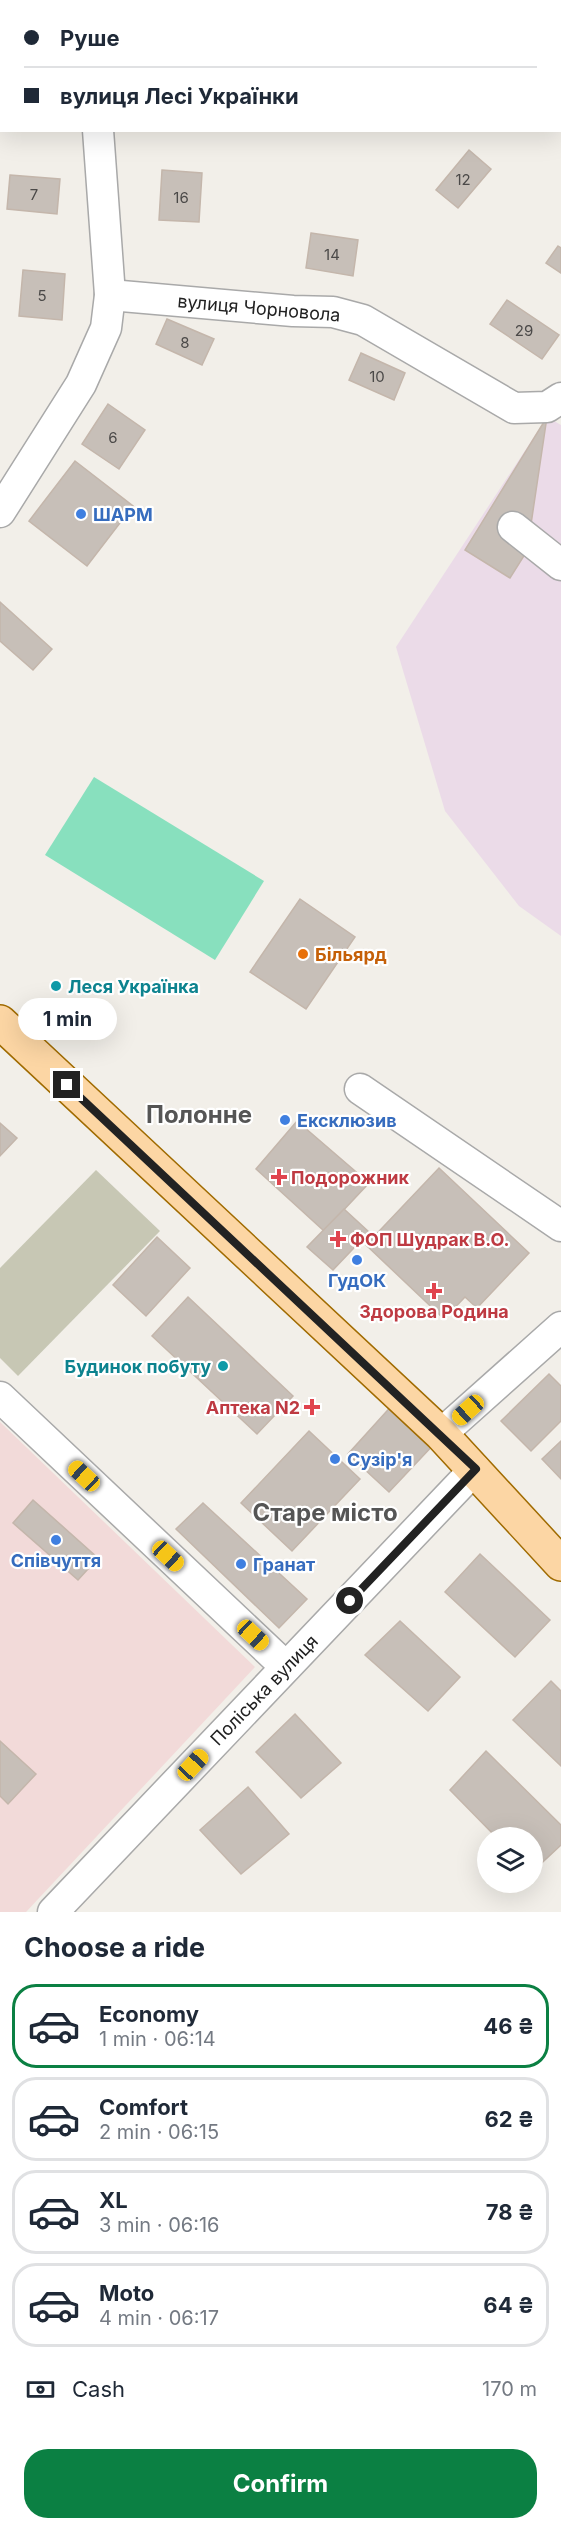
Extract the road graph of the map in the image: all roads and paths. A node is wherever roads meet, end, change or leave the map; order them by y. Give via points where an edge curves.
1 (98, 132) edge
2 (110, 295) junction
3 (561, 398) edge
4 (0, 512) edge
5 (513, 527) dead end
6 (561, 565) edge
7 (0, 1022) edge
8 (360, 1089) dead end
9 (561, 1226) edge
10 (561, 1327) edge
11 (0, 1396) edge
12 (441, 1434) junction
13 (476, 1469) junction
14 (561, 1564) edge
15 (286, 1667) junction
16 (53, 1912) edge

1 - 2 street
2 - 3 street, вулиця Чорновола via 333,312 363,320 514,408 547,407
2 - 4 street via 106,328 81,384
5 - 6 street
7 - 12 main road
8 - 9 street
10 - 12 street
11 - 15 street
12 - 13 main road
13 - 14 main road
13 - 15 street, Поліська вулиця
15 - 16 street, Поліська вулиця

